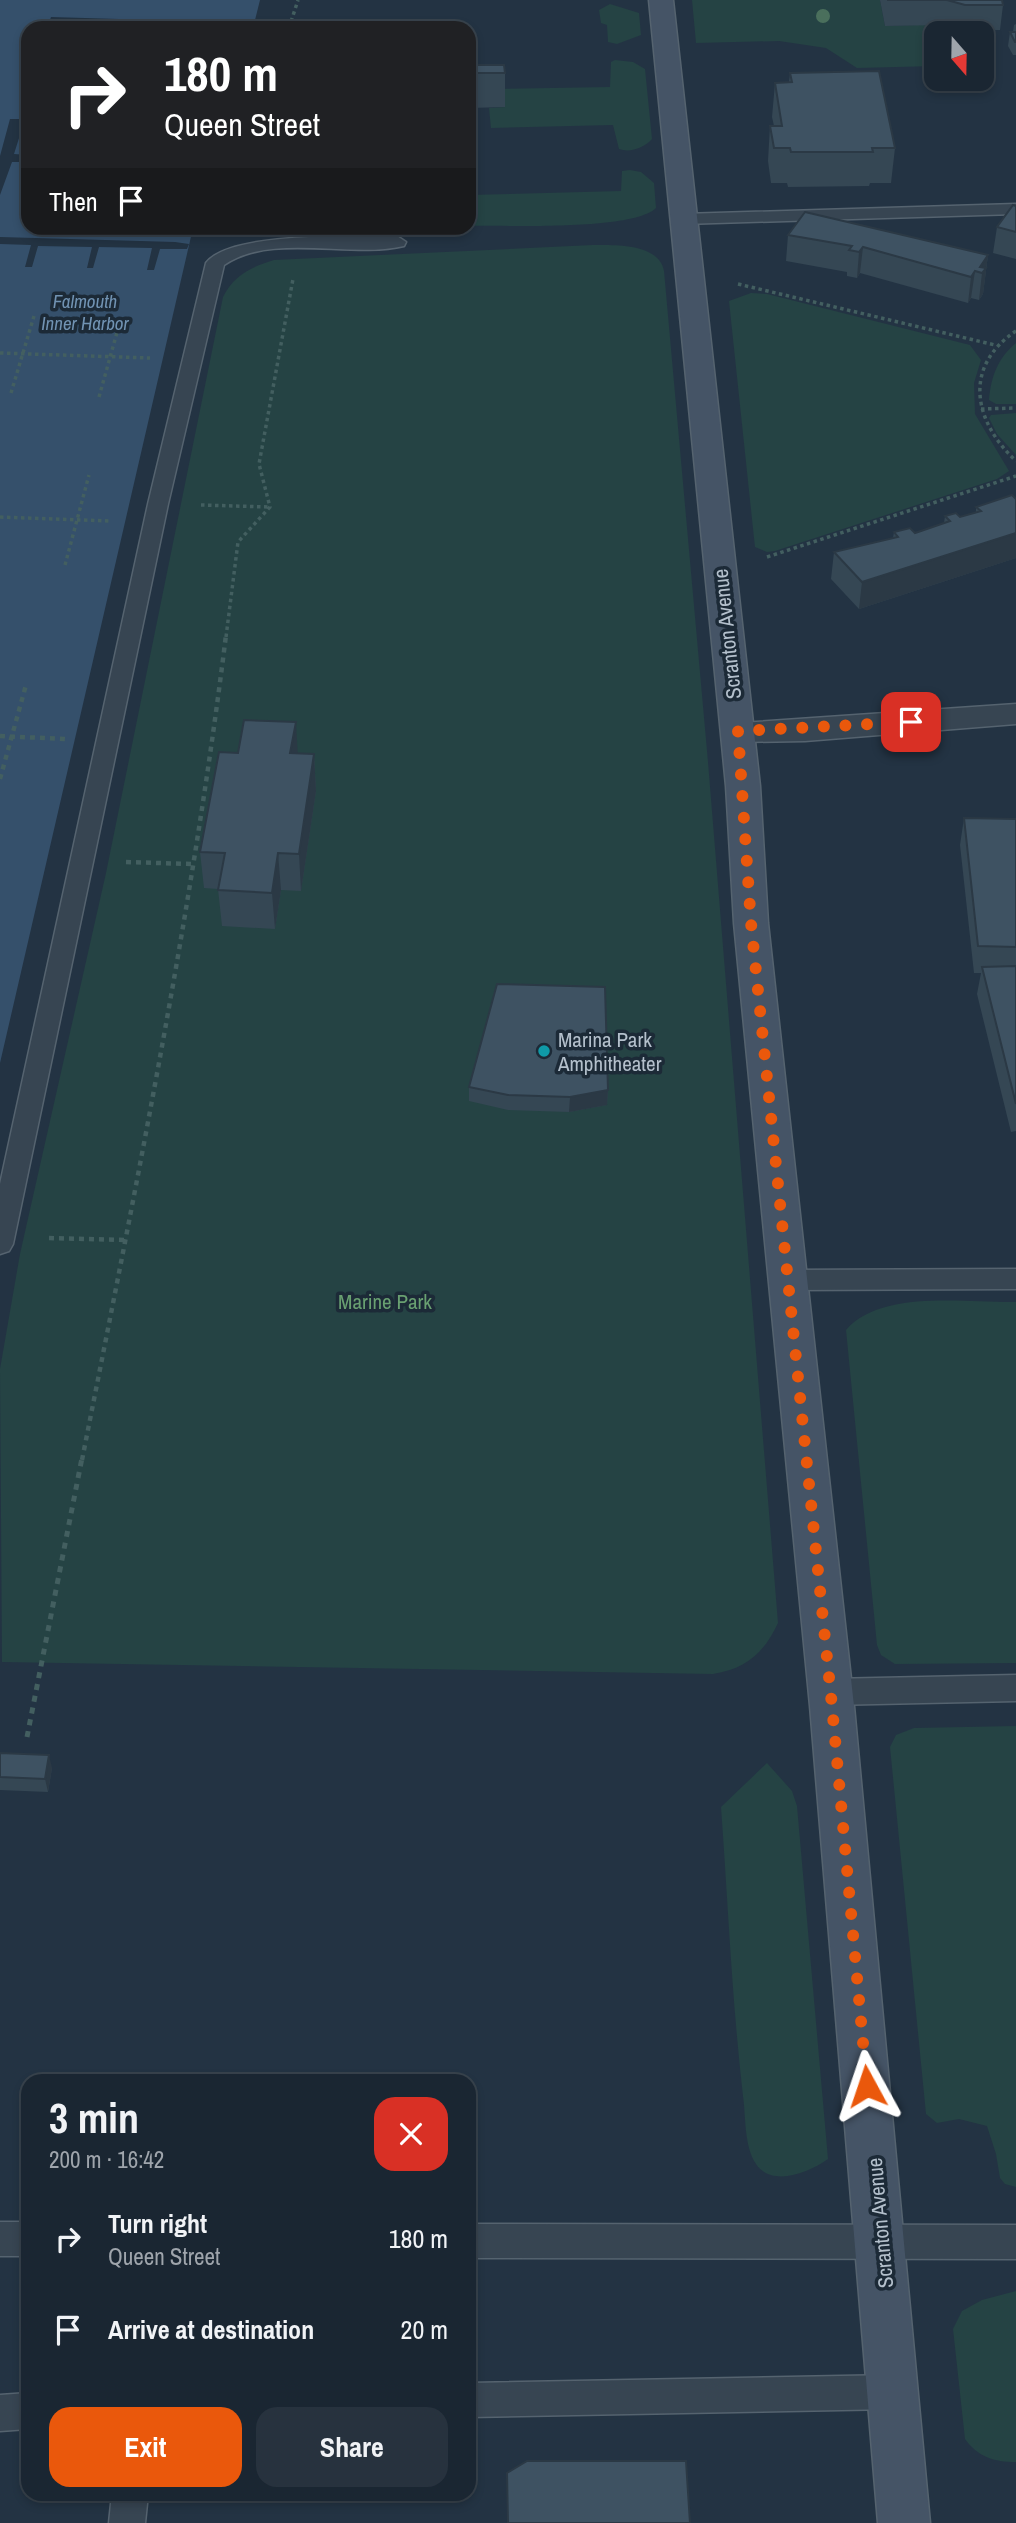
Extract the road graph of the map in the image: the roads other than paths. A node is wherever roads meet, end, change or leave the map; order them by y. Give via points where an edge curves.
1 (661, 0) edge
2 (1016, 209) edge
3 (683, 219) junction
4 (397, 242) dead end
5 (1016, 714) edge
6 (738, 731) junction
7 (1, 1240) edge
8 (1016, 1279) edge
9 (789, 1280) junction
10 (1016, 1688) edge
11 (830, 1692) junction
12 (0, 2239) edge
13 (21, 2239) edge
14 (476, 2241) edge
15 (882, 2242) junction
16 (1016, 2242) edge
17 (894, 2392) junction
18 (476, 2400) edge
19 (21, 2412) edge
20 (0, 2413) edge
21 (129, 2501) edge
22 (127, 2523) edge
23 (904, 2523) edge

1 - 3 street, Scranton Avenue
2 - 3 lane
3 - 6 street, Scranton Avenue
4 - 7 lane via 249,248 228,253 215,264 158,503
5 - 6 street
6 - 9 street, Scranton Avenue via 751,923
8 - 9 lane
9 - 11 street, Scranton Avenue
10 - 11 lane
11 - 15 street, Scranton Avenue
12 - 13 lane
14 - 15 lane
15 - 16 lane
15 - 17 street, Scranton Avenue
17 - 18 lane
17 - 23 street, Scranton Avenue
19 - 20 lane
21 - 22 lane

